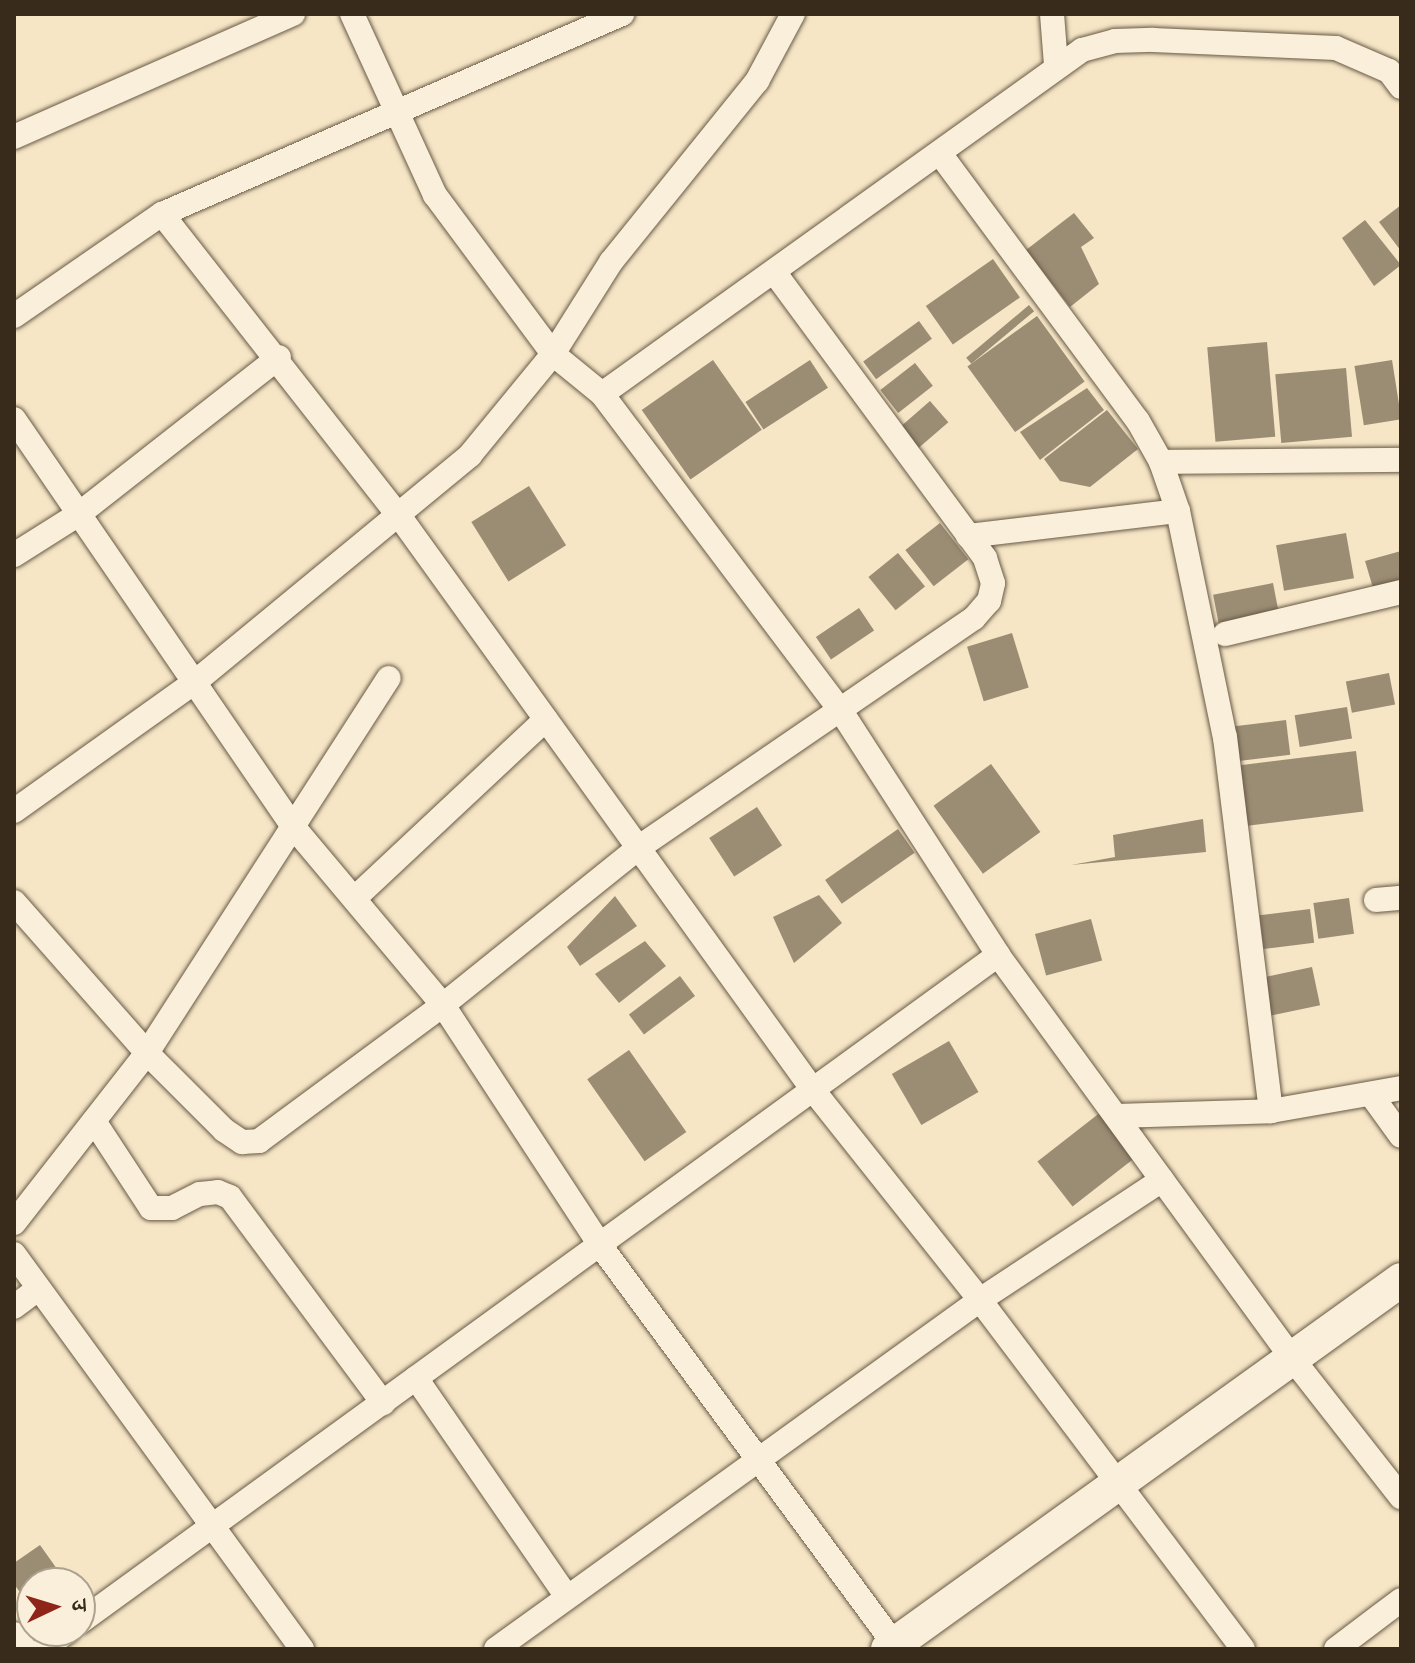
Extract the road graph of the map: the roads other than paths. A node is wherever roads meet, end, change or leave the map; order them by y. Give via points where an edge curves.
1 (293, 14) edge
2 (352, 14) edge
3 (622, 14) edge
4 (793, 14) edge
5 (1052, 14) edge
6 (1056, 65) junction
7 (1401, 87) edge
8 (398, 114) junction
9 (14, 137) edge
10 (941, 155) junction
11 (162, 214) junction
12 (774, 272) junction
13 (14, 316) edge
14 (553, 354) junction
15 (279, 357) junction
16 (602, 394) junction
17 (14, 419) edge
18 (1401, 460) edge
19 (1161, 462) junction
20 (1178, 511) junction
21 (79, 514) junction
22 (400, 517) junction
23 (968, 536) junction
24 (14, 555) edge
25 (1401, 592) edge
26 (1225, 634) dead end
27 (389, 678) dead end
28 (195, 682) junction
29 (841, 711) junction
30 (546, 719) junction
31 (14, 811) edge
32 (291, 824) junction
33 (638, 848) junction
34 (356, 897) junction
35 (1401, 898) edge
36 (1376, 900) dead end
37 (14, 902) edge
38 (998, 955) junction
39 (443, 1005) junction
40 (147, 1053) junction
41 (1401, 1088) edge
42 (813, 1090) junction
43 (1372, 1096) junction
44 (1271, 1111) junction
45 (1116, 1116) junction
46 (94, 1121) junction
47 (1401, 1136) edge
48 (1162, 1180) junction
49 (14, 1223) edge
50 (600, 1245) junction
51 (14, 1254) edge
52 (1401, 1280) edge
53 (38, 1289) junction
54 (980, 1300) junction
55 (14, 1307) edge
56 (1292, 1358) junction
57 (416, 1378) junction
58 (383, 1403) junction
59 (758, 1457) junction
60 (1119, 1485) junction
61 (1401, 1497) edge
62 (215, 1525) junction
63 (567, 1597) junction
64 (1401, 1600) edge
65 (96, 1611) edge
66 (14, 1634) edge
67 (904, 1643) edge
68 (25, 1649) edge
69 (302, 1649) edge
70 (496, 1649) edge
71 (1243, 1649) edge
72 (1336, 1649) edge

1 - 9 street
2 - 8 street
3 - 8 street
4 - 14 street via 757,81 611,262
5 - 6 street
6 - 7 street via 1082,50 1115,41 1336,48 1389,71
6 - 10 street
8 - 11 street
8 - 14 street via 435,195
10 - 12 street
10 - 19 street via 1138,421
11 - 13 street
11 - 15 street
12 - 16 street
12 - 23 street
14 - 16 street
14 - 22 street via 470,455
15 - 21 street
15 - 22 street
16 - 29 street
17 - 21 street
18 - 19 street
19 - 20 street
20 - 23 street
20 - 44 street via 1225,737
21 - 24 street
21 - 28 street
22 - 28 street
22 - 30 street
23 - 29 street via 985,558 993,583 989,601 974,618
25 - 26 street
27 - 32 street
28 - 31 street
28 - 32 street
29 - 33 street
29 - 38 street
30 - 33 street
30 - 34 street
32 - 34 street
32 - 40 street
33 - 39 street
33 - 42 street
34 - 39 street
35 - 36 street
37 - 40 street
38 - 42 street
38 - 45 street
39 - 40 street via 259,1141 242,1142 224,1130
39 - 50 street
40 - 46 street
41 - 43 street
42 - 50 street
42 - 54 street
43 - 44 street
43 - 47 street
44 - 45 street
45 - 48 street
46 - 49 street
46 - 58 street via 151,1208 172,1208 200,1194 230,1197
48 - 54 street
48 - 56 street
50 - 57 street
50 - 59 street
51 - 53 street
52 - 56 street
53 - 55 street
53 - 62 street
54 - 59 street
54 - 60 street
56 - 60 street
56 - 61 street
57 - 58 street
57 - 63 street
58 - 62 street
59 - 63 street
59 - 67 street
60 - 67 street
60 - 71 street
62 - 65 street
62 - 69 street
63 - 70 street
64 - 72 street
66 - 68 street

